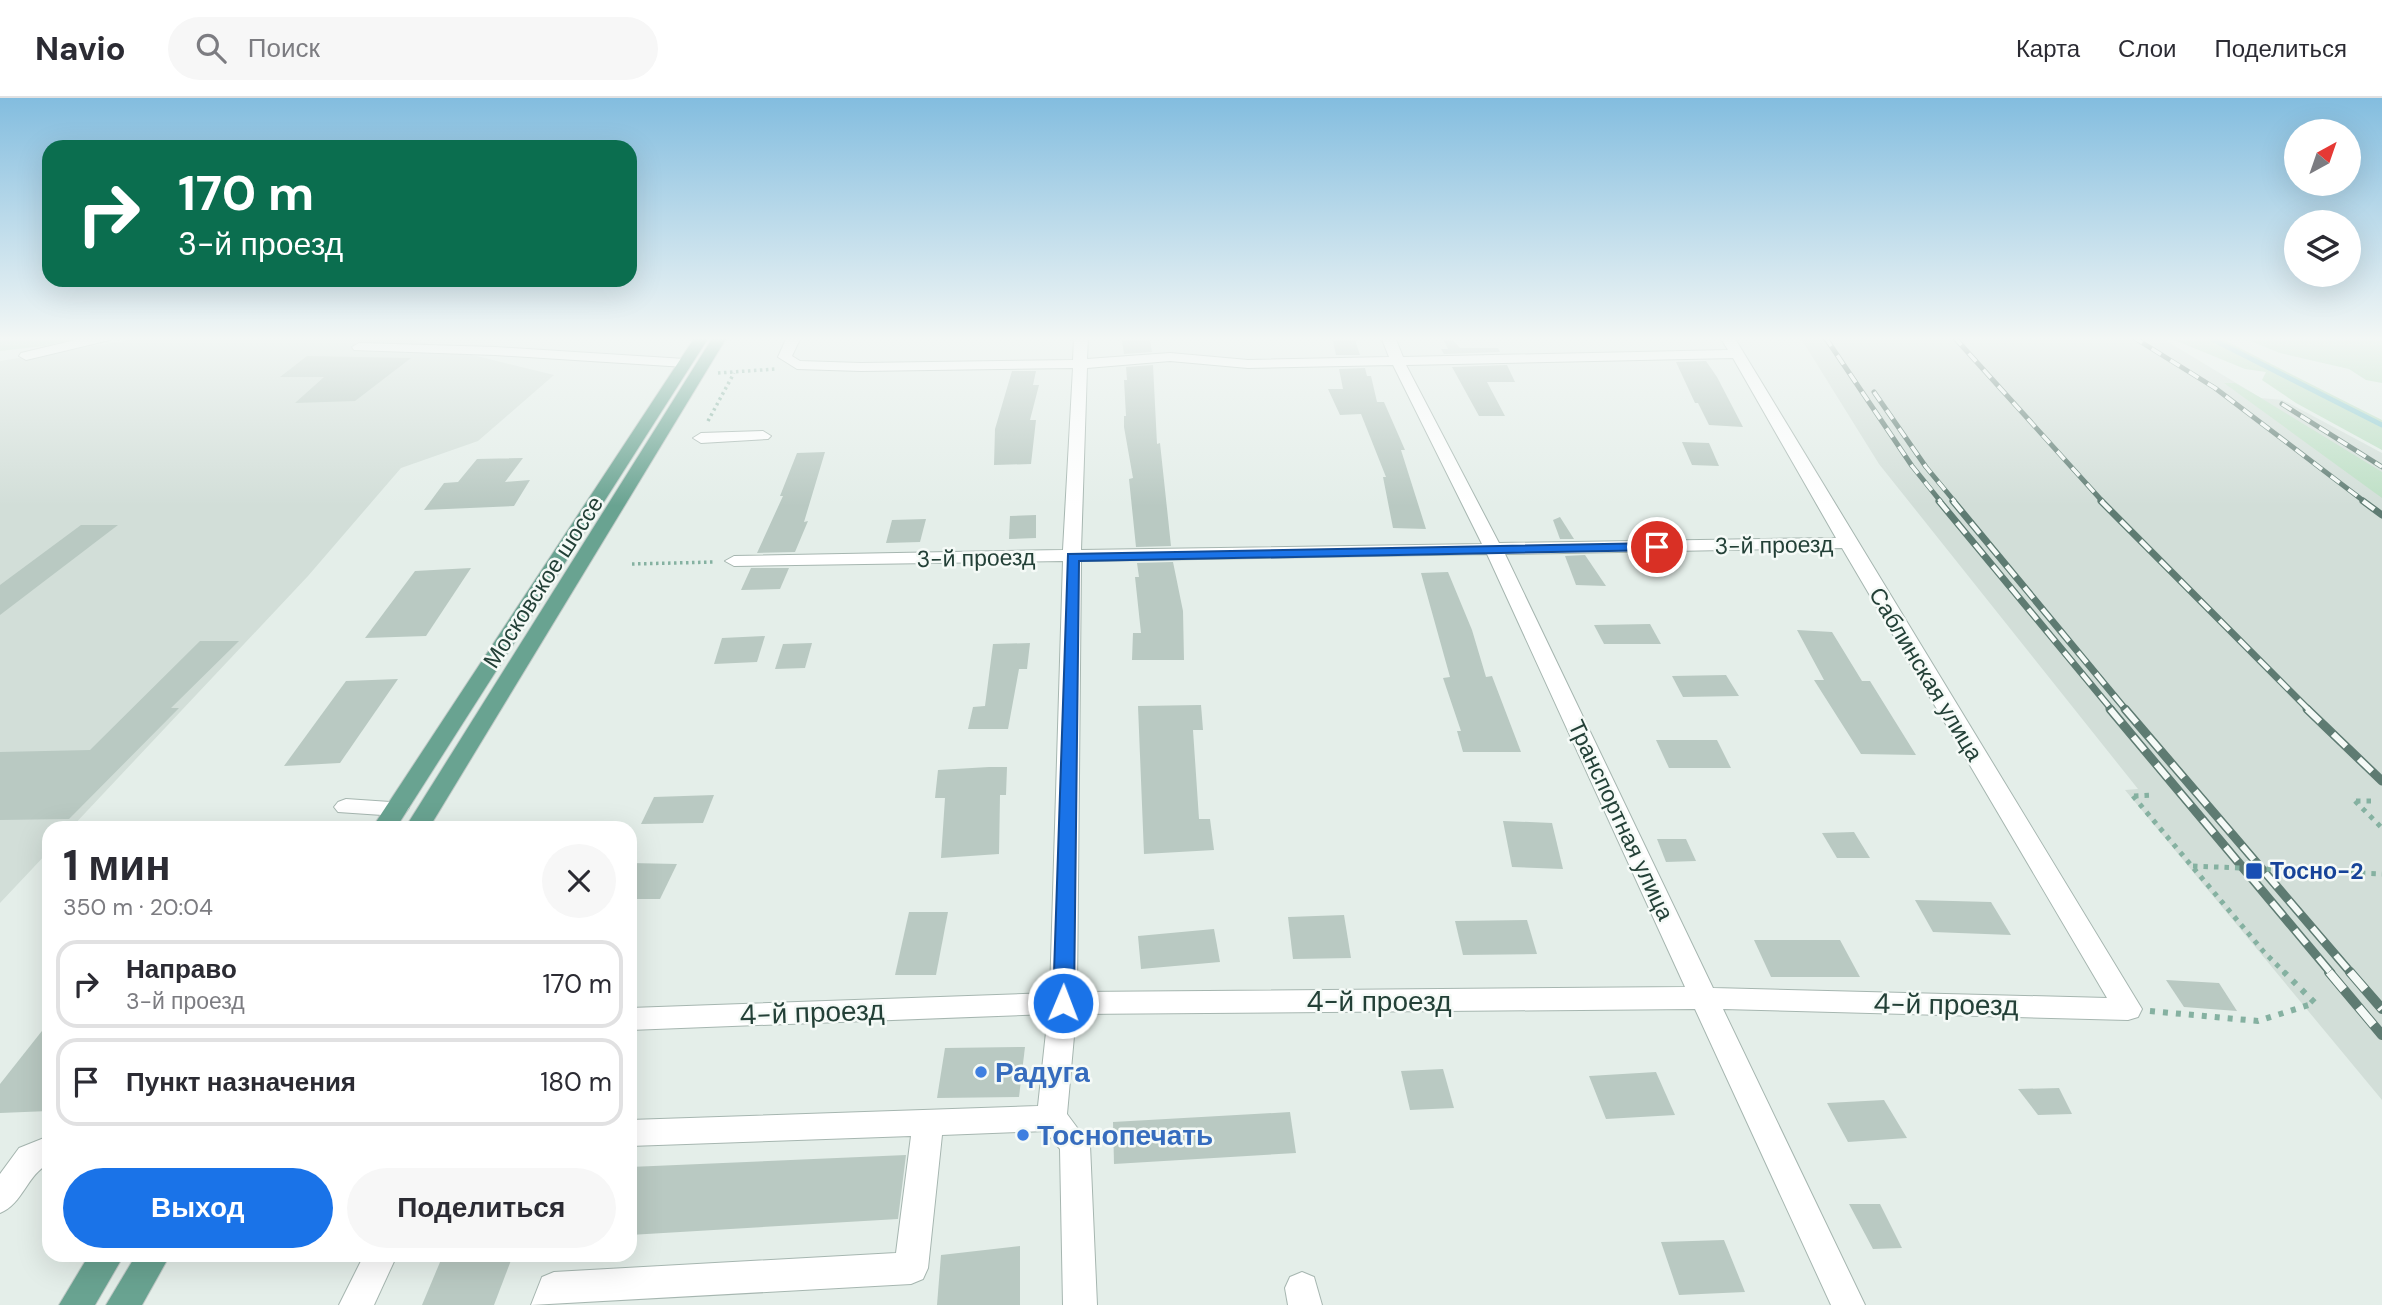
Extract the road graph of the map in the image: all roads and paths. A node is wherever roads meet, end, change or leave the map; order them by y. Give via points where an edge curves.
1 (665, 393) edge
2 (685, 393) edge
3 (722, 393) edge
4 (1079, 393) edge
5 (1414, 393) edge
6 (1760, 393) edge
7 (763, 436) dead end
8 (701, 438) joint
9 (1848, 543) junction
10 (1494, 551) junction
11 (1072, 557) junction
12 (734, 561) joint
13 (632, 564) dead end
14 (2154, 795) dead end
15 (2373, 801) dead end
16 (345, 807) dead end
17 (391, 818) edge
18 (421, 821) edge
19 (2382, 828) edge
20 (2193, 866) junction
21 (2382, 874) edge
22 (1705, 998) junction
23 (1063, 1003) junction
24 (2129, 1009) junction
25 (637, 1019) edge
26 (1052, 1118) junction
27 (928, 1123) junction
28 (637, 1133) edge
29 (42, 1152) edge
30 (0, 1199) edge
31 (104, 1262) edge
32 (150, 1262) edge
33 (378, 1262) edge
34 (76, 1305) edge
35 (123, 1305) edge
36 (356, 1305) edge
37 (548, 1305) edge
38 (1080, 1305) edge
39 (1848, 1305) edge

1 - 17 main road, Московское шоссе
2 - 18 main road, Московское шоссе
3 - 8 path
4 - 11 street
5 - 10 street, Транспортная улица
6 - 9 street, Саблинская улица
7 - 8 street
9 - 10 street, 3-й проезд
9 - 24 street, Саблинская улица
10 - 11 street, 3-й проезд
10 - 22 street, Транспортная улица
11 - 12 street, 3-й проезд
11 - 23 street
12 - 13 path
14 - 20 path via 2133,796
15 - 19 path via 2355,801
16 - 17 street
20 - 21 path, bridge
20 - 24 path via 2264,952 2315,1003 2258,1021
22 - 23 street, 4-й проезд
22 - 24 street, 4-й проезд
22 - 39 street, Транспортная улица
23 - 25 street, 4-й проезд
23 - 26 street
26 - 27 street
26 - 38 street via 1075,1145
27 - 28 street
27 - 37 street via 911,1268 554,1288
29 - 30 street via 30,1158
31 - 34 main road
32 - 35 main road
33 - 36 street

